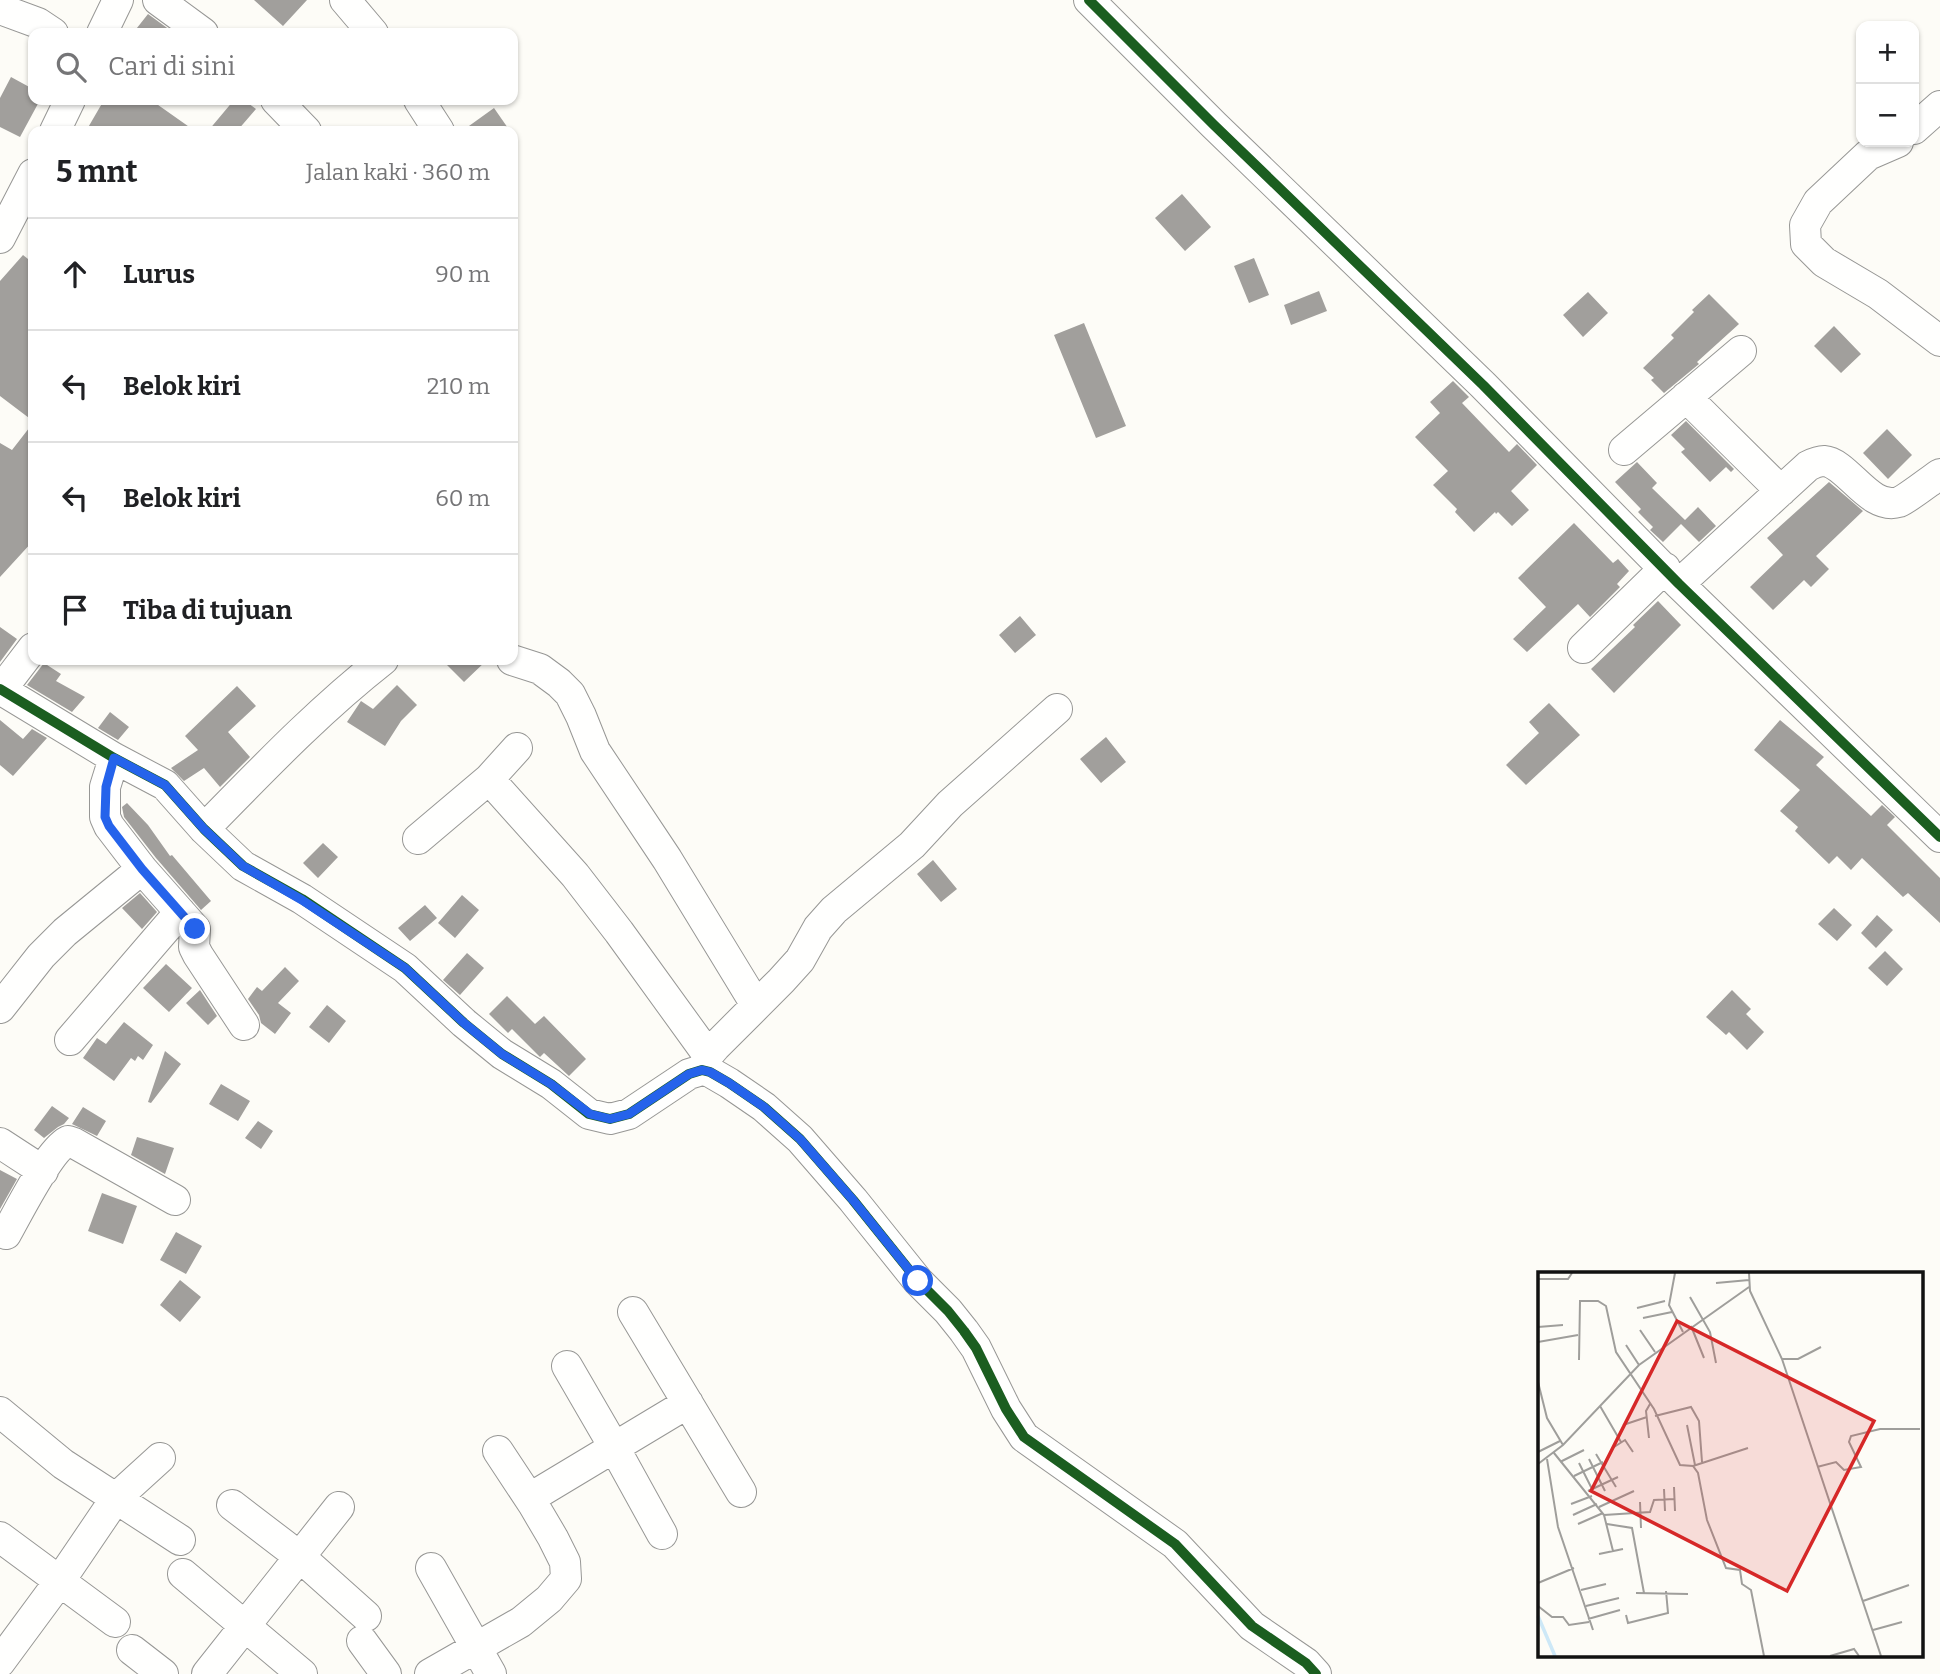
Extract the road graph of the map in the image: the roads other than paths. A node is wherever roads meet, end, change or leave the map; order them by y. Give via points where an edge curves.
1 (118, 0) edge
2 (158, 0) edge
3 (345, 0) edge
4 (1089, 0) edge
5 (0, 9) edge
6 (46, 28) edge
7 (104, 28) edge
8 (196, 28) edge
9 (369, 28) edge
10 (68, 105) edge
11 (281, 105) edge
12 (422, 105) edge
13 (1940, 106) edge
14 (1919, 125) edge
15 (57, 126) edge
16 (301, 126) edge
17 (436, 126) edge
18 (1886, 147) edge
19 (28, 184) edge
20 (0, 239) edge
21 (1940, 341) edge
22 (1741, 351) dead end
23 (1686, 397) junction
24 (1624, 450) dead end
25 (1940, 474) edge
26 (1781, 491) junction
27 (1672, 576) junction
28 (1583, 648) dead end
29 (28, 654) edge
30 (518, 662) edge
31 (377, 665) edge
32 (1, 689) edge
33 (1057, 709) dead end
34 (517, 748) dead end
35 (114, 758) junction
36 (489, 779) junction
37 (204, 829) junction
38 (1940, 837) edge
39 (418, 839) dead end
40 (142, 869) junction
41 (180, 912) junction
42 (756, 1005) junction
43 (0, 1008) edge
44 (244, 1025) dead end
45 (69, 1040) dead end
46 (705, 1063) junction
47 (0, 1143) edge
48 (43, 1171) junction
49 (175, 1200) dead end
50 (6, 1234) dead end
51 (633, 1312) dead end
52 (566, 1366) dead end
53 (688, 1403) junction
54 (0, 1412) edge
55 (614, 1447) junction
56 (498, 1451) dead end
57 (160, 1458) dead end
58 (741, 1492) dead end
59 (116, 1499) junction
60 (533, 1504) junction
61 (232, 1505) dead end
62 (339, 1507) dead end
63 (662, 1534) dead end
64 (0, 1538) edge
65 (180, 1540) dead end
66 (300, 1557) junction
67 (431, 1568) dead end
68 (183, 1574) dead end
69 (60, 1582) junction
70 (115, 1622) dead end
71 (245, 1626) junction
72 (476, 1648) junction
73 (132, 1650) dead end
74 (1, 1658) edge
75 (163, 1674) edge
76 (207, 1674) edge
77 (302, 1674) edge
78 (386, 1674) edge
79 (430, 1674) edge
80 (491, 1674) edge
81 (1316, 1674) edge

1 - 7 street
2 - 8 street
3 - 9 street
4 - 27 street
5 - 6 street
10 - 15 street
11 - 16 street
12 - 17 street
13 - 14 street
18 - 21 street via 1868,155 1818,202 1805,225 1806,244 1824,262 1878,294
19 - 20 street
22 - 23 street
23 - 24 street
23 - 26 street
25 - 26 street via 1898,502 1881,501 1834,464 1822,461 1808,466
26 - 27 street
27 - 28 street
27 - 38 street
29 - 32 street
30 - 42 street via 540,669 570,694 595,751
31 - 37 street via 295,736
32 - 35 street
33 - 42 street via 950,804 912,845 834,910 800,960
34 - 36 street
35 - 37 street via 165,785
35 - 40 street via 106,787 105,817
36 - 39 street
36 - 46 street via 619,932
37 - 46 street via 243,866 405,968 502,1054 590,1114 610,1119 629,1114
40 - 41 street
40 - 43 street via 65,932
41 - 44 street via 195,929 198,955
41 - 45 street
42 - 46 street
46 - 81 street via 710,1072 764,1107 809,1149 948,1311 976,1348 1024,1437 1175,1544 1252,1626
47 - 48 street
48 - 49 street via 68,1141
48 - 50 street
51 - 53 street
52 - 55 street
53 - 55 street
53 - 58 street
54 - 59 street via 63,1464
55 - 60 street via 539,1492
55 - 63 street
56 - 60 street
57 - 59 street
59 - 65 street
59 - 69 street
60 - 72 street via 565,1562 566,1579 521,1622
61 - 66 street
62 - 66 street
64 - 69 street
66 - 71 street
66 - 78 street via 364,1628
67 - 72 street
68 - 71 street
69 - 70 street
69 - 74 street
71 - 76 street
71 - 77 street
72 - 79 street
72 - 80 street
73 - 75 street

